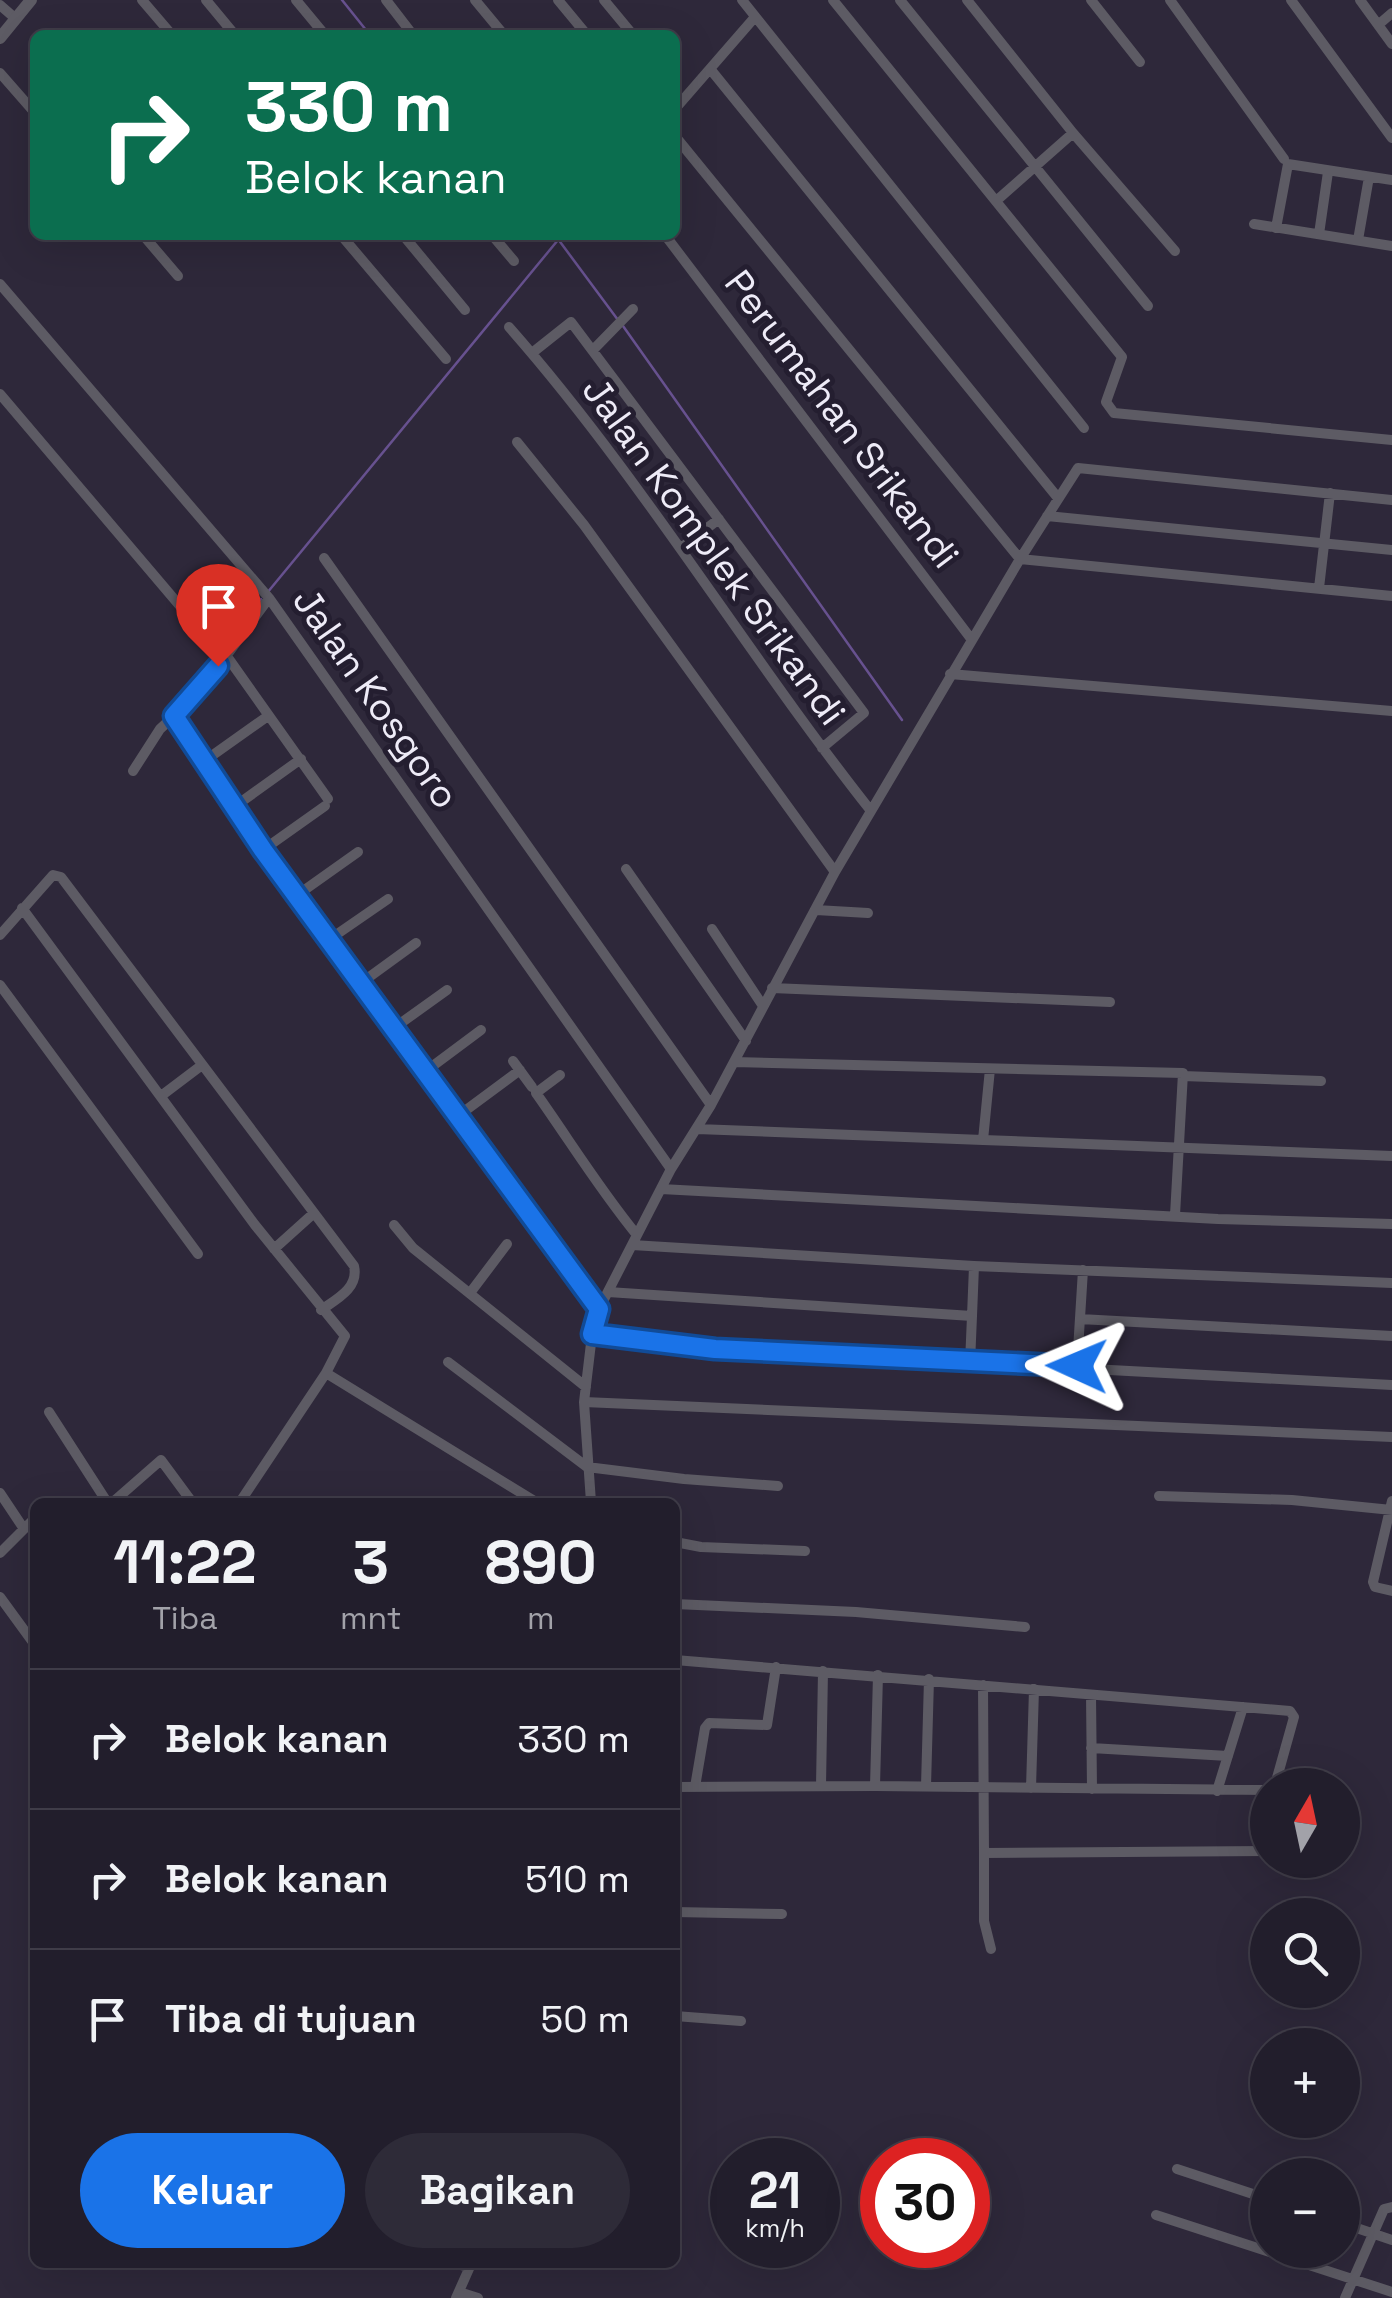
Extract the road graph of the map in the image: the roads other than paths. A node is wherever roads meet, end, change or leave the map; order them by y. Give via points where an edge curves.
1 (32, 0) edge
2 (142, 0) edge
3 (206, 0) edge
4 (296, 0) edge
5 (386, 0) edge
6 (476, 0) edge
7 (558, 0) edge
8 (604, 0) edge
9 (742, 0) edge
10 (833, 0) edge
11 (900, 0) edge
12 (967, 0) edge
13 (1092, 0) edge
14 (1170, 0) edge
15 (1291, 0) edge
16 (1360, 0) edge
17 (8, 12) edge
18 (1392, 13) edge
19 (755, 16) junction
20 (1378, 24) junction
21 (168, 30) edge
22 (231, 30) edge
23 (321, 30) edge
24 (409, 30) edge
25 (500, 30) edge
26 (583, 30) edge
27 (629, 30) edge
28 (0, 38) edge
29 (1392, 44) edge
30 (1140, 62) dead end
31 (710, 70) junction
32 (0, 73) edge
33 (680, 103) edge
34 (30, 106) edge
35 (1073, 133) junction
36 (1392, 138) edge
37 (680, 142) edge
38 (1284, 158) dead end
39 (1034, 165) junction
40 (1328, 172) junction
41 (1369, 178) junction
42 (1392, 180) edge
43 (996, 201) junction
44 (1254, 224) dead end
45 (1276, 228) junction
46 (1319, 234) junction
47 (147, 240) edge
48 (345, 240) edge
49 (406, 240) edge
50 (496, 240) edge
51 (669, 240) edge
52 (1358, 240) junction
53 (1392, 246) edge
54 (1175, 251) dead end
55 (514, 261) dead end
56 (178, 276) dead end
57 (0, 284) edge
58 (1148, 306) dead end
59 (632, 309) dead end
60 (465, 310) dead end
61 (508, 326) dead end
62 (593, 350) junction
63 (532, 353) junction
64 (446, 359) dead end
65 (0, 394) edge
66 (1084, 428) dead end
67 (1392, 440) edge
68 (516, 442) dead end
69 (1330, 493) junction
70 (1058, 498) junction
71 (1392, 500) edge
72 (1047, 516) junction
73 (719, 519) junction
74 (1324, 543) junction
75 (681, 548) junction
76 (1392, 550) edge
77 (324, 558) dead end
78 (1020, 559) junction
79 (1318, 588) junction
80 (266, 594) junction
81 (1392, 596) edge
82 (972, 640) junction
83 (226, 655) junction
84 (950, 674) junction
85 (1392, 712) edge
86 (174, 716) junction
87 (268, 716) junction
88 (822, 748) junction
89 (301, 759) junction
90 (203, 762) junction
91 (132, 771) dead end
92 (234, 807) junction
93 (871, 810) junction
94 (263, 850) junction
95 (358, 852) dead end
96 (626, 870) dead end
97 (834, 872) junction
98 (296, 896) junction
99 (388, 899) dead end
100 (22, 908) junction
101 (816, 910) junction
102 (868, 913) dead end
103 (712, 929) dead end
104 (1, 932) edge
105 (330, 940) junction
106 (416, 944) dead end
107 (361, 983) junction
108 (0, 985) edge
109 (772, 988) junction
110 (447, 990) dead end
111 (1110, 1002) dead end
112 (763, 1006) junction
113 (394, 1028) junction
114 (481, 1030) dead end
115 (746, 1041) junction
116 (734, 1062) junction
117 (202, 1064) junction
118 (990, 1069) junction
119 (426, 1071) junction
120 (560, 1075) dead end
121 (1184, 1076) junction
122 (1321, 1081) dead end
123 (532, 1087) dead end
124 (161, 1096) junction
125 (710, 1105) junction
126 (458, 1116) junction
127 (697, 1129) junction
128 (983, 1140) junction
129 (1180, 1148) junction
130 (1392, 1156) edge
131 (671, 1169) junction
132 (661, 1189) junction
133 (314, 1213) junction
134 (1175, 1215) junction
135 (1392, 1224) edge
136 (394, 1225) dead end
137 (635, 1240) junction
138 (507, 1244) dead end
139 (274, 1249) junction
140 (198, 1254) dead end
141 (974, 1266) junction
142 (1083, 1270) junction
143 (1392, 1284) edge
144 (608, 1292) junction
145 (470, 1294) junction
146 (599, 1309) junction
147 (321, 1310) junction
148 (972, 1316) junction
149 (1080, 1319) junction
150 (592, 1334) junction
151 (1392, 1336) edge
152 (448, 1362) dead end
153 (970, 1363) junction
154 (1077, 1366) junction
155 (326, 1372) junction
156 (1392, 1385) edge
157 (586, 1387) junction
158 (584, 1402) junction
159 (49, 1412) dead end
160 (1392, 1437) edge
161 (586, 1466) junction
162 (778, 1486) dead end
163 (0, 1493) edge
164 (1159, 1496) dead end
165 (107, 1498) edge
166 (115, 1498) edge
167 (189, 1498) edge
168 (243, 1498) edge
169 (530, 1498) edge
170 (590, 1498) edge
171 (1388, 1507) edge
172 (30, 1523) edge
173 (24, 1530) junction
174 (680, 1543) edge
175 (805, 1551) dead end
176 (0, 1553) edge
177 (1392, 1591) edge
178 (0, 1596) edge
179 (680, 1604) edge
180 (1025, 1628) dead end
181 (30, 1638) edge
182 (680, 1660) edge
183 (776, 1667) junction
184 (823, 1671) junction
185 (878, 1675) junction
186 (929, 1680) junction
187 (983, 1685) junction
188 (1034, 1688) junction
189 (1090, 1696) junction
190 (1243, 1707) junction
191 (1091, 1748) junction
192 (1228, 1756) junction
193 (1279, 1768) edge
194 (821, 1786) junction
195 (875, 1786) junction
196 (926, 1786) junction
197 (680, 1788) edge
198 (695, 1788) junction
199 (1031, 1788) junction
200 (983, 1789) junction
201 (1092, 1789) junction
202 (1250, 1791) edge
203 (1217, 1792) junction
204 (1250, 1851) edge
205 (984, 1852) junction
206 (680, 1912) edge
207 (782, 1914) dead end
208 (991, 1949) dead end
209 (680, 2016) edge
210 (741, 2021) dead end
211 (1176, 2168) dead end
212 (1250, 2192) edge
213 (1392, 2208) edge
214 (1156, 2215) dead end
215 (1360, 2229) edge
216 (1374, 2234) junction
217 (1392, 2240) edge
218 (470, 2268) edge
219 (1353, 2280) junction
220 (1392, 2292) edge
221 (457, 2295) edge
222 (478, 2298) edge
223 (1344, 2298) edge

1 - 17 street
2 - 21 street
3 - 22 street
4 - 23 street
5 - 24 street
6 - 25 street
7 - 26 street
8 - 27 street
9 - 19 street
10 - 43 street
11 - 39 street
12 - 35 street
13 - 30 street
14 - 38 street
15 - 36 street
16 - 20 street
17 - 28 street
18 - 20 street
19 - 31 street
19 - 66 street
20 - 29 street
31 - 33 street
31 - 70 street
32 - 34 street
35 - 39 street
35 - 54 street
37 - 78 street
39 - 43 street
39 - 58 street
40 - 41 street
40 - 45 street via 1288,164
40 - 46 street
41 - 42 street
41 - 52 street
43 - 67 street via 1122,356 1106,402 1114,413
44 - 45 street
45 - 46 street
46 - 52 street
47 - 56 street
48 - 64 street
49 - 60 street
50 - 55 street
51 - 82 street, Perumahan Srikandi
52 - 53 street
57 - 80 street, Jalan Kosgoro
59 - 62 street
61 - 63 street, Jalan Komplek Srikandi
62 - 63 street via 571,322
62 - 73 street
63 - 75 street, Jalan Komplek Srikandi
65 - 83 street
68 - 97 street via 594,539
69 - 70 street via 1081,468
69 - 71 street
69 - 74 street
70 - 72 street
72 - 74 street
72 - 78 street
73 - 75 street
73 - 88 street via 864,714
74 - 76 street
74 - 79 street
75 - 88 street, Jalan Komplek Srikandi
77 - 125 street
78 - 79 street
78 - 82 street
79 - 81 street
80 - 83 street
80 - 131 street, Jalan Kosgoro
82 - 84 street
83 - 86 street
83 - 87 street
84 - 85 street
84 - 93 street
86 - 90 street
86 - 91 street
87 - 89 street
87 - 90 street
88 - 93 street, Jalan Komplek Srikandi
89 - 92 street
89 - 94 street via 327,802
90 - 92 street
92 - 94 street
93 - 97 street
94 - 98 street
95 - 98 street
96 - 115 street
97 - 101 street
98 - 105 street
99 - 105 street
100 - 104 street
100 - 117 street via 59,875
100 - 124 street
101 - 102 street
101 - 109 street
103 - 112 street
105 - 107 street
106 - 107 street
107 - 113 street
108 - 140 street
109 - 111 street
109 - 112 street
110 - 113 street
112 - 115 street
113 - 119 street
114 - 119 street
115 - 116 street
116 - 118 street
116 - 125 street
117 - 124 street
117 - 133 street
118 - 121 street
118 - 128 street
119 - 126 street
120 - 137 street via 536,1093
121 - 122 street
121 - 129 street
123 - 126 street via 517,1066
124 - 139 street
125 - 127 street
126 - 146 street
127 - 128 street
127 - 131 street
128 - 129 street
129 - 130 street
129 - 134 street
131 - 132 street
132 - 134 street
132 - 137 street
133 - 139 street
133 - 147 street via 356,1274
134 - 135 street
136 - 145 street
137 - 141 street
137 - 144 street
138 - 145 street
139 - 147 street
141 - 142 street
141 - 148 street
142 - 143 street
142 - 149 street
144 - 146 street
144 - 148 street
145 - 157 street
146 - 150 street
147 - 155 street via 345,1336
148 - 153 street
149 - 151 street
149 - 154 street
150 - 153 street via 715,1349
150 - 157 street
152 - 161 street
153 - 154 street
154 - 156 street
155 - 168 street
155 - 169 street
157 - 158 street
158 - 160 street
158 - 161 street
159 - 165 street
161 - 162 street
161 - 170 street
163 - 173 street
164 - 171 street
166 - 167 street via 162,1460
171 - 177 street via 1374,1582
172 - 173 street
173 - 176 street
174 - 175 street
178 - 181 street
179 - 180 street
182 - 183 street
183 - 184 street
183 - 198 street via 767,1725 705,1728
184 - 185 street
184 - 194 street
185 - 186 street
185 - 195 street
186 - 187 street
186 - 196 street
187 - 188 street
187 - 200 street
188 - 189 street
188 - 199 street
189 - 190 street
189 - 191 street
190 - 192 street
190 - 193 street via 1293,1714
191 - 192 street
191 - 201 street
192 - 203 street
194 - 195 street
194 - 198 street
195 - 196 street
196 - 200 street
197 - 198 street
199 - 200 street
199 - 201 street
200 - 205 street
201 - 203 street
202 - 203 street
204 - 205 street
205 - 208 street
206 - 207 street
209 - 210 street
211 - 212 street
213 - 216 street via 1384,2209
214 - 219 street
215 - 216 street
216 - 217 street
216 - 219 street
218 - 221 street
219 - 220 street
219 - 223 street
221 - 222 street

